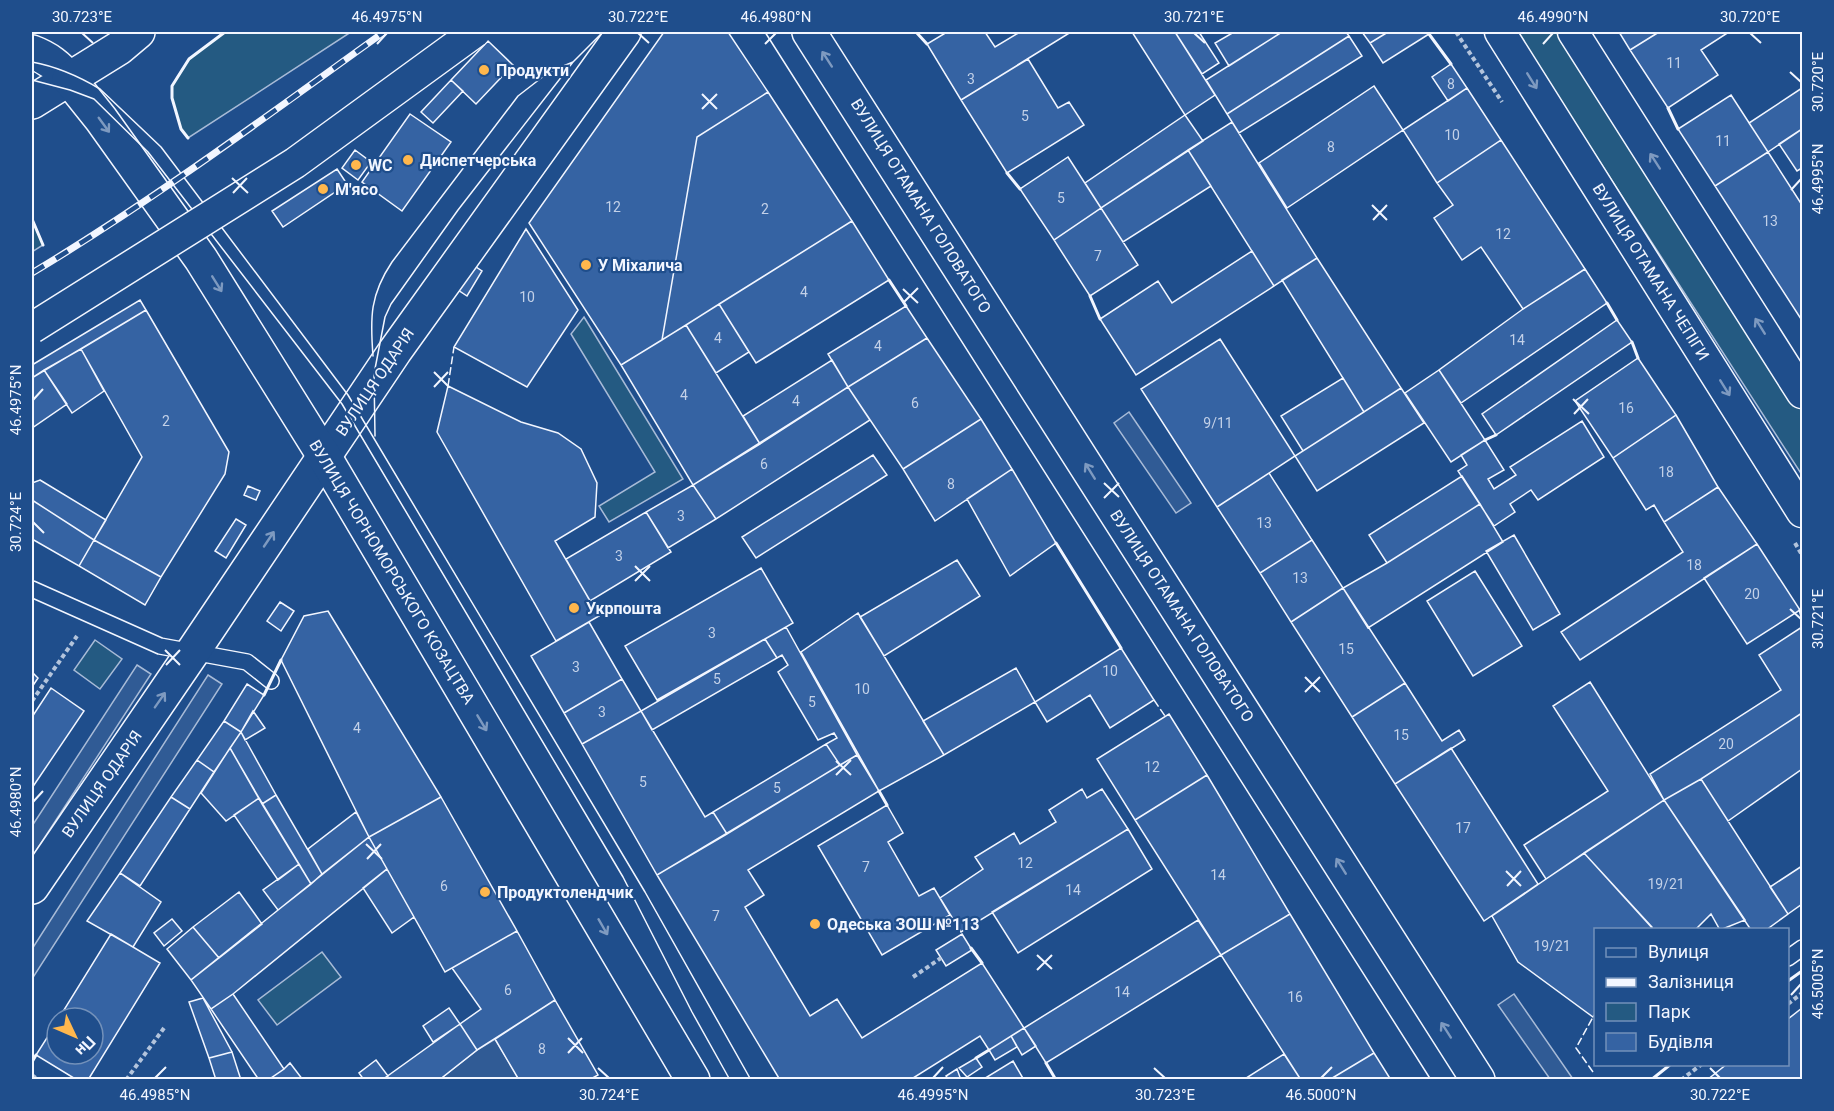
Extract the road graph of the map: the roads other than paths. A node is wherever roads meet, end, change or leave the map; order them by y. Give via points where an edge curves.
1 (475, 32) edge
2 (624, 32) edge
3 (809, 32) edge
4 (1500, 32) edge
5 (1573, 32) edge
6 (125, 35) edge
7 (32, 52) edge
8 (69, 79) junction
9 (32, 102) edge
10 (32, 328) edge
11 (1803, 393) edge
12 (324, 456) junction
13 (1803, 512) edge
14 (32, 589) edge
15 (192, 653) junction
16 (271, 681) dead end
17 (32, 887) edge
18 (1803, 948) edge
19 (1789, 957) edge
20 (693, 1080) edge
21 (1478, 1080) edge

1 - 10 street, bridge via 295,163
2 - 12 main road, ВУЛИЦЯ ОДАРІЯ
21 -> 3 main road, ВУЛИЦЯ ОТАМАНА ГОЛОВАТОГО
4 -> 13 street, ВУЛИЦЯ ОТАМАНА ЧЕПІГИ
11 -> 5 street
6 - 8 main road
7 - 8 main road, ВУЛИЦЯ ЧОРНОМОРСЬКОГО КОЗАЦТВА via 58,66
8 - 9 main road
8 -> 12 main road, ВУЛИЦЯ ЧОРНОМОРСЬКОГО КОЗАЦТВА via 201,259
15 -> 12 main road, ВУЛИЦЯ ОДАРІЯ
12 -> 20 main road, ВУЛИЦЯ ЧОРНОМОРСЬКОГО КОЗАЦТВА
14 - 15 lane via 160,646
15 - 16 lane via 247,662
17 -> 15 main road, ВУЛИЦЯ ОДАРІЯ
18 - 19 lane

